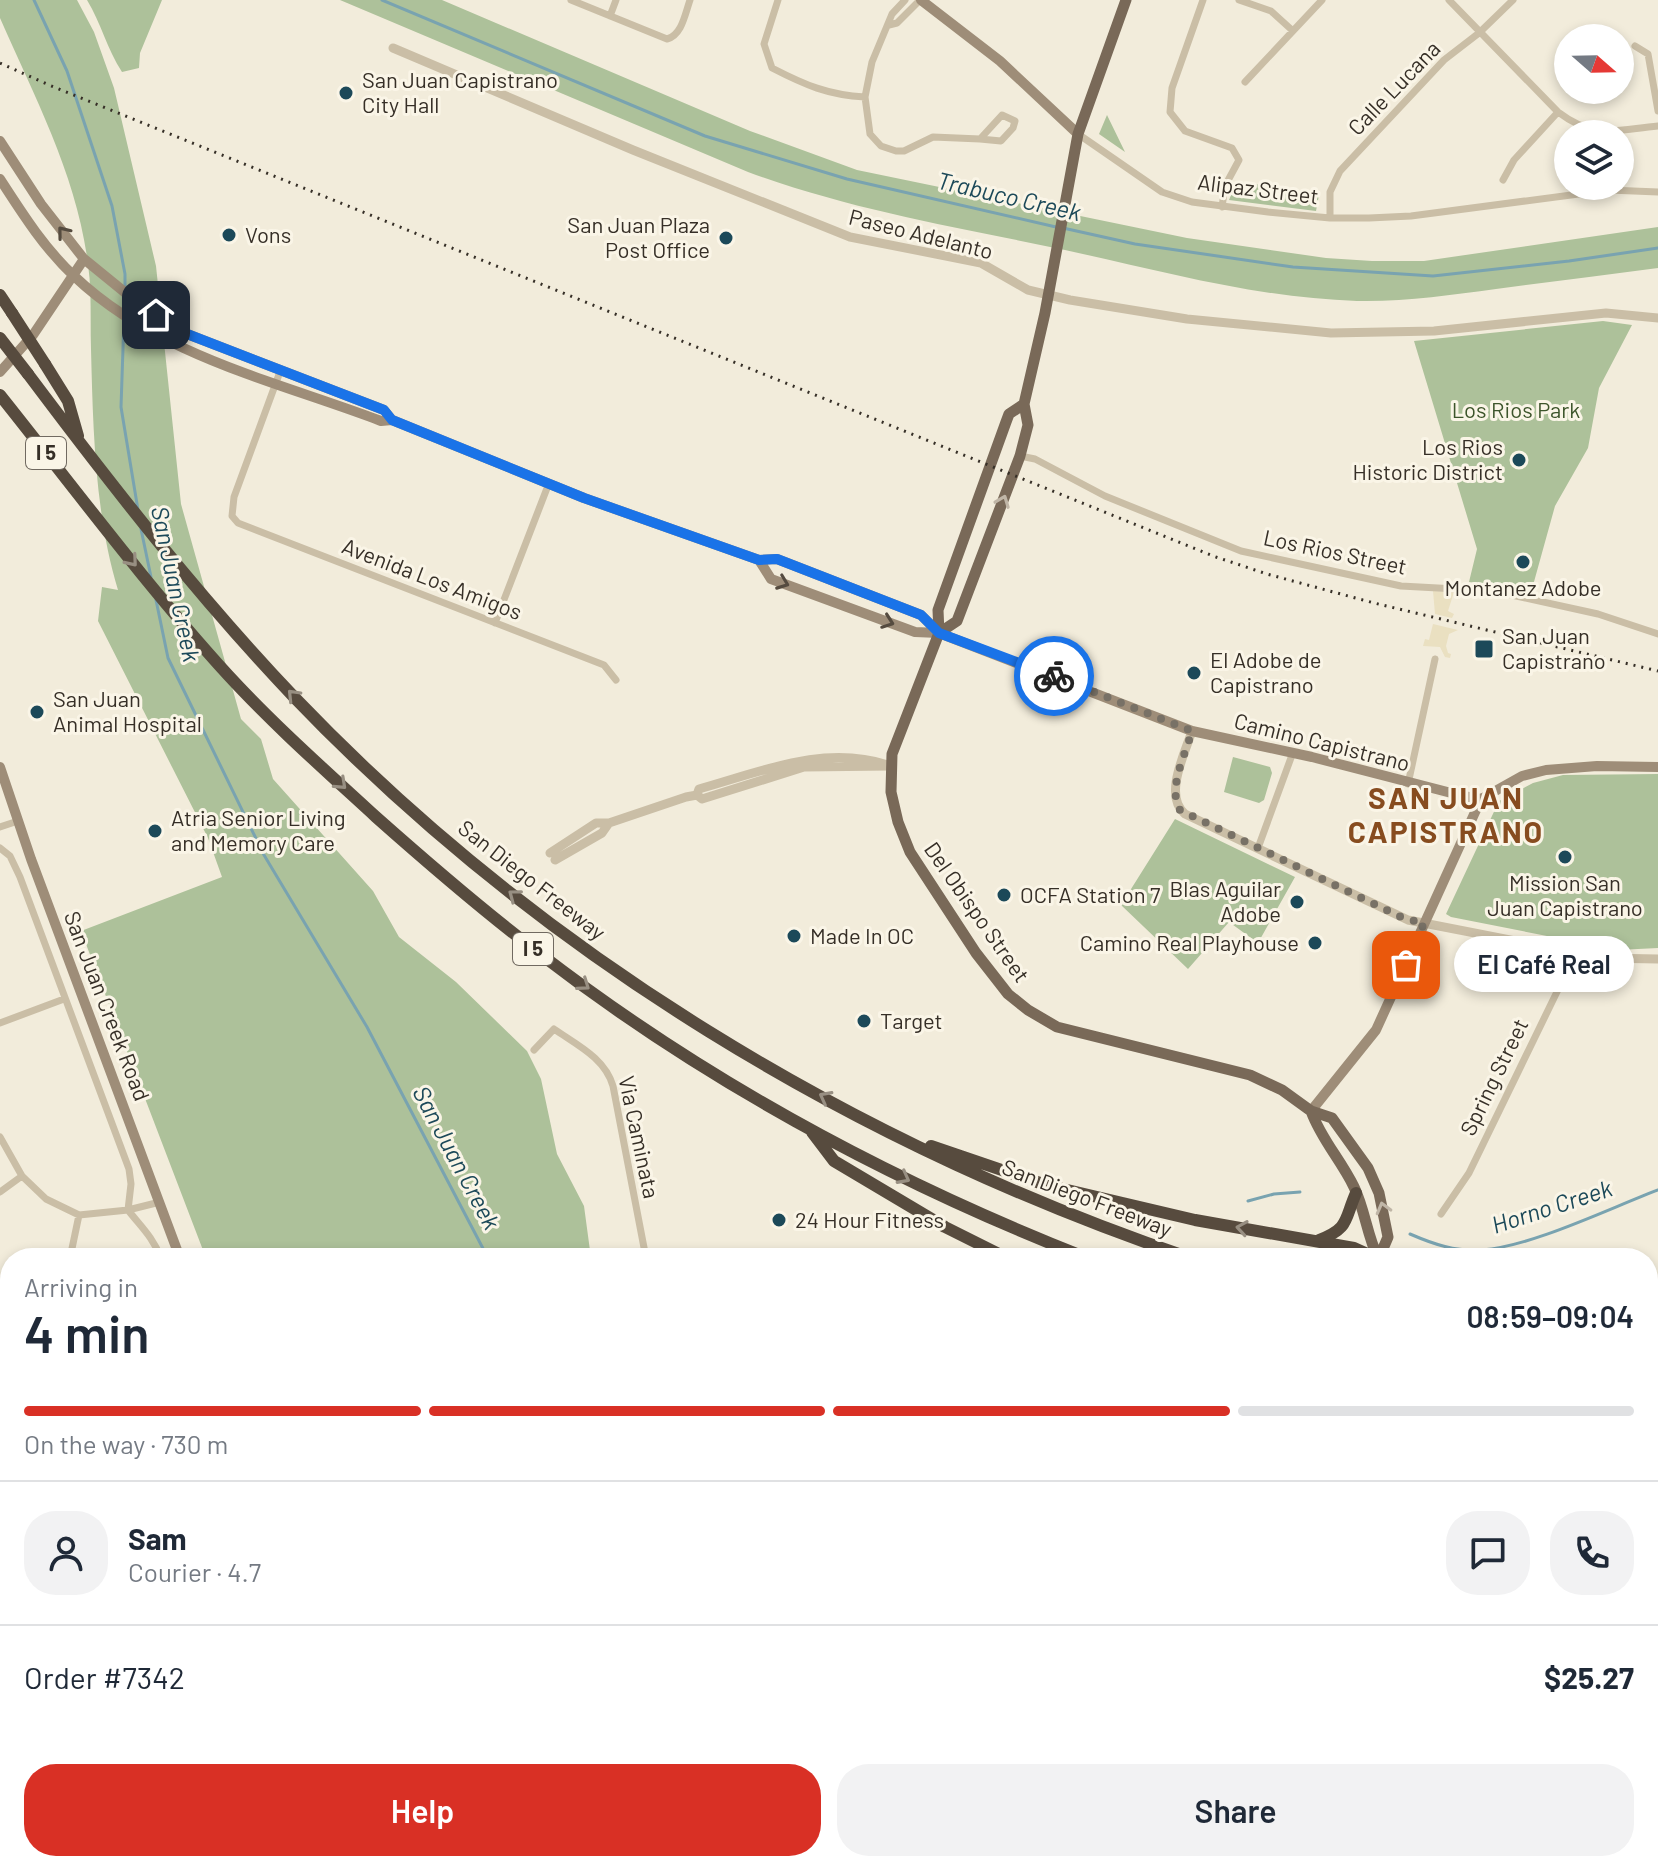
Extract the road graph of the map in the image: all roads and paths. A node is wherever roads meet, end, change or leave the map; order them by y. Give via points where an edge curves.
1 (571, 0) edge
2 (616, 0) edge
3 (690, 0) edge
4 (778, 0) edge
5 (905, 0) edge
6 (920, 0) edge
7 (1126, 0) edge
8 (1203, 0) edge
9 (1239, 0) edge
10 (1322, 0) edge
11 (1449, 0) edge
12 (1513, 0) edge
13 (610, 16) junction
14 (889, 25) junction
15 (1293, 31) junction
16 (1479, 33) junction
17 (1635, 46) dead end
18 (393, 48) dead end
19 (1245, 82) dead end
20 (865, 97) junction
21 (1658, 111) edge
22 (1558, 112) junction
23 (1658, 126) edge
24 (1078, 134) junction
25 (980, 139) junction
26 (0, 141) edge
27 (0, 179) edge
28 (1503, 180) dead end
29 (1658, 192) edge
30 (1222, 207) junction
31 (1330, 218) junction
32 (86, 261) junction
33 (72, 275) junction
34 (1048, 294) junction
35 (0, 295) edge
36 (1658, 318) edge
37 (0, 338) edge
38 (281, 369) junction
39 (0, 372) edge
40 (276, 384) junction
41 (4, 400) edge
42 (1024, 404) junction
43 (392, 420) junction
44 (82, 445) junction
45 (1020, 456) junction
46 (549, 483) junction
47 (759, 560) junction
48 (495, 623) junction
49 (939, 633) junction
50 (1658, 634) edge
51 (1435, 659) dead end
52 (616, 680) dead end
53 (1192, 731) junction
54 (1292, 755) junction
55 (890, 766) junction
56 (0, 767) edge
57 (1658, 767) edge
58 (1408, 784) junction
59 (1481, 799) junction
60 (18, 821) junction
61 (0, 827) edge
62 (0, 848) edge
63 (1258, 848) junction
64 (552, 857) dead end
65 (1424, 923) junction
66 (1572, 952) junction
67 (1658, 959) edge
68 (64, 999) junction
69 (0, 1023) edge
70 (534, 1050) dead end
71 (1311, 1111) junction
72 (810, 1129) junction
73 (894, 1134) junction
74 (0, 1137) edge
75 (22, 1176) junction
76 (0, 1192) edge
77 (1356, 1193) junction
78 (160, 1202) junction
79 (128, 1210) junction
80 (1441, 1214) dead end
81 (79, 1215) junction
82 (1319, 1240) junction
83 (72, 1248) edge
84 (157, 1248) edge
85 (176, 1248) edge
86 (644, 1248) edge
87 (987, 1248) edge
88 (1063, 1248) edge
89 (1164, 1248) edge
90 (1354, 1248) edge
91 (1373, 1248) edge
92 (1383, 1248) edge

1 - 13 street
2 - 13 street
3 - 13 street via 674,37 663,38
4 - 20 street via 764,44 772,68 836,96
5 - 14 street
6 - 14 street
6 - 24 main road, Alipaz Street via 1000,61
7 - 24 main road, Del Obispo Street
8 - 30 street via 1172,88 1170,112 1185,131 1232,148 1239,160 1225,186
9 - 15 street via 1271,11
10 - 15 street
11 - 16 street
12 - 16 street, Calle Lucana
14 - 20 street via 872,62
15 - 19 street
16 - 22 street
16 - 31 street, Calle Lucana via 1444,60 1340,171 1330,192
17 - 21 street via 1648,54
18 - 34 street, Paseo Adelanto via 850,237 981,263 1028,290
20 - 25 street via 870,134 887,149 904,151 941,136
22 - 23 street via 1598,132
22 - 28 street via 1514,160
24 - 30 street, Alipaz Street via 1162,192
24 - 34 main road, Del Obispo Street
25 - 25 street via 1002,115 1016,123 1001,141
32 -> 26 main road, Camino Capistrano
27 - 33 main road, Camino Capistrano
29 - 31 street, Alipaz Street via 1609,190 1411,216
30 - 31 street, Alipaz Street
32 - 33 main road
32 - 38 main road, Camino Capistrano via 174,328
33 - 39 main road via 33,335
33 - 40 main road, Camino Capistrano via 175,345
34 - 36 street, Paseo Adelanto via 1120,310 1331,333 1434,331 1606,313
34 - 42 main road, Del Obispo Street
35 - 44 highway, bridge via 68,401
37 - 44 highway, San Diego Freeway / I 5, bridge
38 - 40 street
38 - 43 main road, Camino Capistrano via 384,410
40 - 43 main road, Camino Capistrano via 381,421
40 - 48 street, Avenida Los Amigos via 234,497 232,516 238,523
41 -> 72 highway, I 5 via 228,675 444,878 541,955 676,1049
42 - 45 main road, Del Obispo Street via 1028,425
42 - 49 main road, Del Obispo Street via 1006,422 938,610
43 - 46 main road, Camino Capistrano
73 -> 44 highway, San Diego Freeway / I 5 via 738,1051 677,1012 451,845 333,735 237,634
49 -> 45 main road, Del Obispo Street via 957,621
45 - 50 street, Los Rios Street via 1241,551 1401,586 1493,591 1598,614
46 - 47 main road, Camino Capistrano
46 - 48 street
47 - 49 main road, Camino Capistrano via 777,559 921,615
47 -> 49 main road, Camino Capistrano via 771,579 912,631
48 - 52 street, Avenida Los Amigos via 604,665
49 - 53 main road, Camino Capistrano
49 - 55 main road, Del Obispo Street
51 - 58 street
53 - 54 main road, Camino Capistrano
53 - 63 street via 1176,804 1185,814
54 - 58 main road, Camino Capistrano
54 - 63 street
55 - 64 street via 872,760 801,759 609,823 602,833
55 - 71 main road, Del Obispo Street via 893,806 910,852 995,979 1016,1001 1042,1020 1072,1032 1250,1075
56 - 60 main road, San Juan Creek Road
57 - 59 main road via 1546,770 1522,776
58 - 59 main road, Camino Capistrano
59 - 65 main road
60 - 61 street
60 - 78 main road, San Juan Creek Road
62 - 68 street via 14,864
63 - 65 street via 1405,919
65 - 66 street
65 - 71 main road via 1376,1030
66 - 67 street
66 - 80 street, Spring Street via 1469,1173
68 - 69 street
68 - 79 street via 129,1169
70 - 86 street, Via Caminata via 554,1029 607,1070
71 - 77 main road
92 -> 71 main road, Del Obispo Street via 1388,1237 1373,1178 1332,1118
72 - 87 highway via 834,1161
72 -> 88 highway, I 5 via 927,1191
82 -> 73 highway via 1195,1220 1046,1185
73 - 89 highway, San Diego Freeway / I 5 via 989,1182
74 - 75 street
75 - 76 street
75 - 81 street via 46,1199
77 - 82 highway via 1344,1225
77 - 91 main road
78 - 79 street
78 - 85 main road, San Juan Creek Road
79 - 81 street
79 - 84 street via 150,1232
81 - 83 street
82 - 90 highway

